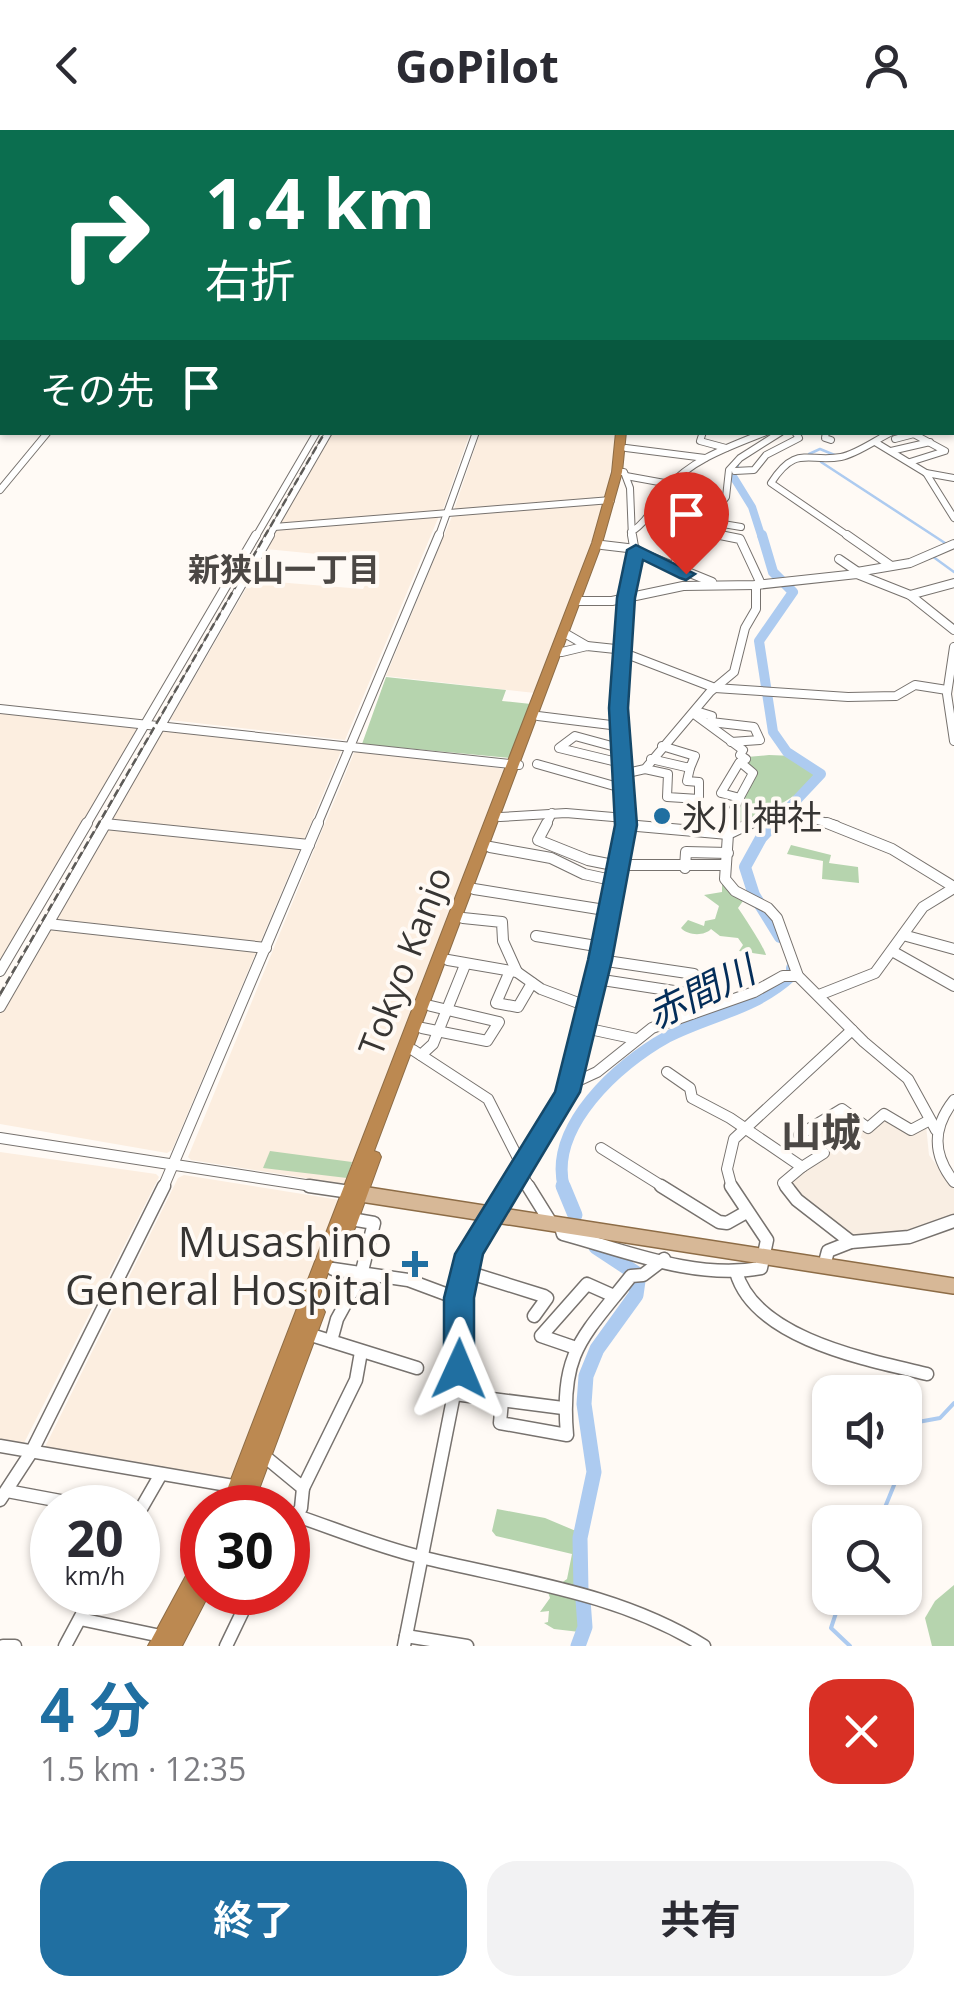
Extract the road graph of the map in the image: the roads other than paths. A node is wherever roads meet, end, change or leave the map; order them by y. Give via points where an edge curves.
1 (45, 435) edge
2 (315, 435) edge
3 (328, 435) edge
4 (475, 435) edge
5 (624, 435) edge
6 (624, 435) edge
7 (702, 435) edge
8 (758, 435) edge
9 (776, 435) edge
10 (797, 435) edge
11 (916, 435) edge
12 (892, 436) edge
13 (875, 442) junction
14 (930, 442) junction
15 (910, 447) junction
16 (626, 448) junction
17 (726, 448) junction
18 (816, 449) junction
19 (891, 451) junction
20 (940, 456) junction
21 (954, 456) edge
22 (705, 458) junction
23 (909, 462) junction
24 (735, 472) dead end
25 (622, 473) junction
26 (0, 474) edge
27 (926, 474) junction
28 (12, 475) junction
29 (954, 478) edge
30 (670, 484) junction
31 (0, 490) edge
32 (625, 490) junction
33 (611, 500) junction
34 (949, 500) edge
35 (448, 513) junction
36 (954, 518) edge
37 (677, 522) dead end
38 (644, 524) junction
39 (655, 526) dead end
40 (274, 527) junction
41 (741, 527) dead end
42 (705, 528) junction
43 (685, 529) dead end
44 (631, 532) junction
45 (954, 544) edge
46 (602, 545) junction
47 (636, 550) junction
48 (839, 559) dead end
49 (890, 565) junction
50 (672, 567) junction
51 (858, 573) junction
52 (954, 583) edge
53 (716, 584) junction
54 (759, 585) junction
55 (910, 595) junction
56 (626, 598) junction
57 (578, 601) junction
58 (954, 630) edge
59 (568, 635) junction
60 (587, 646) junction
61 (954, 648) edge
62 (562, 652) junction
63 (624, 652) junction
64 (714, 688) junction
65 (946, 690) junction
66 (0, 709) edge
67 (695, 713) junction
68 (538, 716) junction
69 (146, 724) junction
70 (162, 725) junction
71 (618, 726) junction
72 (954, 741) edge
73 (730, 742) junction
74 (350, 746) junction
75 (662, 746) junction
76 (619, 748) junction
77 (651, 759) junction
78 (740, 762) junction
79 (537, 764) dead end
80 (516, 765) junction
81 (690, 768) junction
82 (622, 769) junction
83 (644, 770) junction
84 (625, 789) junction
85 (740, 798) junction
86 (552, 813) junction
87 (500, 817) junction
88 (625, 822) junction
89 (105, 824) junction
90 (724, 834) junction
91 (310, 845) junction
92 (490, 847) junction
93 (728, 853) junction
94 (725, 865) junction
95 (618, 866) junction
96 (685, 868) junction
97 (616, 880) junction
98 (954, 888) edge
99 (474, 889) junction
100 (610, 910) junction
101 (463, 918) junction
102 (48, 924) junction
103 (903, 935) junction
104 (536, 936) dead end
105 (266, 948) junction
106 (602, 948) junction
107 (954, 948) edge
108 (892, 951) junction
109 (448, 960) junction
110 (600, 960) junction
111 (465, 965) junction
112 (0, 971) edge
113 (514, 972) junction
114 (793, 976) junction
115 (596, 979) junction
116 (532, 983) junction
117 (954, 986) edge
118 (690, 993) junction
119 (820, 995) junction
120 (732, 1000) junction
121 (430, 1006) junction
122 (0, 1007) edge
123 (589, 1007) junction
124 (448, 1010) junction
125 (422, 1028) junction
126 (585, 1028) junction
127 (852, 1030) junction
128 (439, 1031) junction
129 (636, 1040) junction
130 (418, 1053) junction
131 (667, 1072) dead end
132 (571, 1084) junction
133 (954, 1100) edge
134 (744, 1126) junction
135 (932, 1126) junction
136 (0, 1138) edge
137 (601, 1148) dead end
138 (174, 1166) junction
139 (802, 1167) junction
140 (521, 1170) junction
141 (954, 1182) edge
142 (355, 1193) junction
143 (492, 1214) junction
144 (743, 1214) junction
145 (351, 1219) junction
146 (954, 1221) edge
147 (555, 1224) junction
148 (851, 1242) junction
149 (765, 1256) junction
150 (664, 1260) junction
151 (824, 1266) junction
152 (332, 1269) junction
153 (464, 1271) junction
154 (736, 1272) junction
155 (361, 1275) junction
156 (954, 1286) edge
157 (614, 1296) junction
158 (459, 1298) junction
159 (534, 1316) dead end
160 (308, 1334) junction
161 (331, 1342) junction
162 (576, 1348) junction
163 (402, 1349) dead end
164 (361, 1352) junction
165 (399, 1364) junction
166 (417, 1368) dead end
167 (927, 1374) dead end
168 (454, 1394) junction
169 (502, 1401) junction
170 (563, 1408) junction
171 (0, 1446) edge
172 (32, 1452) junction
173 (263, 1455) junction
174 (161, 1474) junction
175 (155, 1485) edge
176 (228, 1485) edge
177 (241, 1485) edge
178 (251, 1485) edge
179 (299, 1485) edge
180 (304, 1485) edge
181 (4, 1496) edge
182 (30, 1499) edge
183 (310, 1520) edge
184 (420, 1556) junction
185 (180, 1607) edge
186 (82, 1615) edge
187 (182, 1615) edge
188 (241, 1615) edge
189 (80, 1619) junction
190 (406, 1641) edge
191 (162, 1642) edge
192 (4, 1646) edge
193 (15, 1646) edge
194 (65, 1646) edge
195 (226, 1646) edge
196 (467, 1646) edge
197 (704, 1646) edge

1 - 28 street
2 - 69 street
3 - 40 street
4 - 35 street
5 - 16 highway, Tokyo Kanjo
6 - 25 highway, Tokyo Kanjo
7 - 17 street via 700,441
8 - 17 street
9 - 42 street via 729,470 727,493
10 - 18 street
10 - 24 street via 754,470
11 - 14 street
12 - 13 street
12 - 15 street
13 - 18 street via 840,457
13 - 19 street
14 - 15 street
14 - 20 street via 944,448
15 - 19 street
16 - 22 street
16 - 25 highway, Tokyo Kanjo
17 - 22 street
18 - 49 street via 782,466 772,485
19 - 23 street
20 - 21 street
20 - 23 street
22 - 30 street
23 - 27 street
25 - 30 street
25 - 32 highway, Tokyo Kanjo
25 - 33 highway, Tokyo Kanjo
26 - 28 street
27 - 29 street
27 - 34 street
28 - 31 street
30 - 38 street
32 - 44 street
32 - 46 highway, Tokyo Kanjo
33 - 35 street
33 - 57 highway, Tokyo Kanjo
34 - 36 street via 946,510
35 - 40 street
35 - 74 street
37 - 42 street
38 - 39 street
38 - 44 street
40 - 70 street
41 - 42 street
42 - 43 street
42 - 50 street
42 - 54 street via 740,538
44 - 47 street
45 - 49 street
46 - 47 street
46 - 57 highway, Tokyo Kanjo
47 - 50 street
47 - 56 street
48 - 51 street
49 - 51 street
50 - 53 street
51 - 54 street
51 - 55 street
52 - 55 street
53 - 54 street
53 - 56 street
54 - 64 street via 734,672
55 - 58 street
56 - 57 street
56 - 63 street
57 - 59 highway, Tokyo Kanjo
57 - 80 highway, Tokyo Kanjo
59 - 60 street
59 - 62 highway, Tokyo Kanjo
60 - 62 street
60 - 63 street
61 - 65 street
62 - 68 highway, Tokyo Kanjo
63 - 64 street
63 - 71 street
64 - 65 street via 848,698 899,695 916,685
64 - 67 street
65 - 72 street
66 - 69 street
67 - 73 street
67 - 73 street via 712,716 711,722 754,727 760,740
67 - 75 street
68 - 71 street
68 - 80 highway, Tokyo Kanjo
69 - 70 street
69 - 112 street
70 - 74 street
70 - 89 street
71 - 76 street
73 - 78 street via 743,750 746,759
74 - 80 street
74 - 91 street
75 - 77 street
75 - 81 street via 694,756
76 - 82 street
76 - 82 street via 575,736 559,748
77 - 81 street
77 - 83 street
78 - 85 street via 753,773
78 - 85 street via 721,793
79 - 84 street
80 - 87 highway, Tokyo Kanjo
80 - 142 highway, Tokyo Kanjo
81 - 83 street via 686,781 699,782 699,800 667,797 668,774
82 - 83 street
82 - 84 street
84 - 88 street
85 - 90 street
86 - 87 street
86 - 88 street
86 - 95 street via 538,840
87 - 92 highway, Tokyo Kanjo
88 - 90 street
88 - 95 street
89 - 91 street
89 - 102 street
90 - 93 street
90 - 98 street via 783,814 886,844
91 - 105 street
92 - 97 street
92 - 99 highway, Tokyo Kanjo
93 - 94 street
93 - 96 street via 686,852
94 - 96 street
94 - 114 street via 727,882 777,918
95 - 96 street
95 - 97 street
97 - 100 street
98 - 103 street via 923,907
99 - 100 street
99 - 101 highway, Tokyo Kanjo
100 - 106 street
101 - 109 highway, Tokyo Kanjo
101 - 113 street via 502,922
102 - 105 street
102 - 122 street
103 - 107 street
103 - 108 street
104 - 106 street
105 - 138 street
106 - 110 street
108 - 117 street
108 - 119 street via 870,977
109 - 111 street
109 - 121 highway, Tokyo Kanjo
110 - 115 street
110 - 118 street via 694,974
111 - 113 street
111 - 124 street
113 - 116 street
113 - 116 street via 496,1002 518,1007
114 - 119 street
114 - 120 street
115 - 118 street
115 - 123 street
116 - 123 street
118 - 120 street
119 - 127 street
120 - 129 street via 660,1024
121 - 124 street
121 - 125 highway, Tokyo Kanjo
123 - 126 street
124 - 128 street
124 - 128 street via 498,1022 487,1042
125 - 128 street
125 - 130 highway, Tokyo Kanjo
126 - 129 street
126 - 132 street
127 - 134 street
127 - 135 street via 912,1083
128 - 130 street via 434,1044
129 - 132 street
130 - 140 street via 488,1098
130 - 142 highway, Tokyo Kanjo
131 - 134 street via 690,1088 692,1098
132 - 140 street
133 - 135 street
134 - 139 street
134 - 144 street via 725,1164
135 - 139 street via 911,1130 884,1114 868,1128 842,1109 799,1135 824,1153
135 - 141 street via 936,1154
136 - 138 street
137 - 144 street via 719,1222
138 - 142 street
138 - 172 street
139 - 148 street via 784,1183
140 - 143 street
140 - 147 street
142 - 143 main road
142 - 145 highway, Tokyo Kanjo
142 - 177 highway, Tokyo Kanjo
143 - 147 main road
143 - 153 street
144 - 149 street via 766,1238
145 - 152 highway, Tokyo Kanjo
145 - 155 street via 374,1223
146 - 148 street via 909,1237
147 - 149 main road
147 - 150 street via 563,1234
148 - 151 street via 828,1251
149 - 151 main road
149 - 154 street via 758,1270
150 - 154 street
150 - 157 street via 642,1276 630,1276
151 - 156 main road
152 - 155 street
152 - 160 highway, Tokyo Kanjo
153 - 158 street
153 - 159 street via 544,1296
154 - 167 street via 745,1296 780,1324 834,1349
155 - 158 street via 408,1280
155 - 161 street
157 - 162 street
157 - 162 street via 586,1284 541,1336
158 - 168 street
160 - 161 street
160 - 173 highway, Tokyo Kanjo
161 - 164 street
162 - 170 street
163 - 165 street
164 - 165 street
164 - 180 street via 356,1380
165 - 166 street
168 - 169 street
168 - 184 street
169 - 170 street
169 - 170 street via 500,1423 564,1436
171 - 172 street
172 - 174 street
172 - 181 street
173 - 178 highway, Tokyo Kanjo
173 - 179 street
174 - 175 street
174 - 176 street
181 - 182 street
183 - 184 street
184 - 190 street
184 - 197 street via 586,1594
185 - 191 highway
186 - 189 street
187 - 191 highway
188 - 195 street
189 - 191 street
189 - 194 street
190 - 196 street
192 - 193 street

